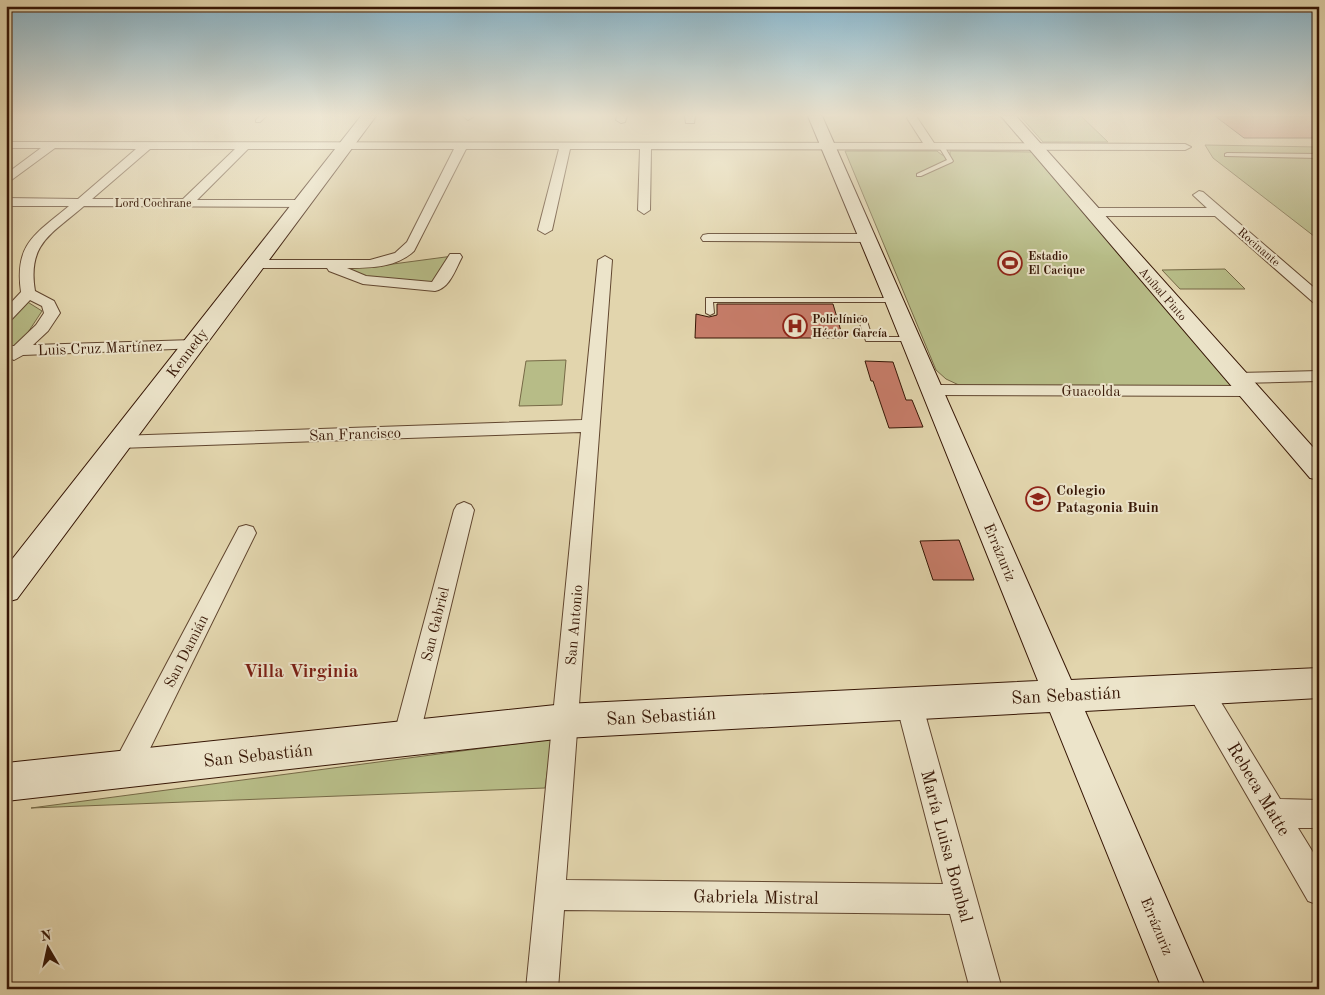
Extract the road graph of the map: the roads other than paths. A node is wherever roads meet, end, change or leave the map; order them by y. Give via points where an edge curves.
1 (30, 162) edge
2 (127, 162) edge
3 (228, 162) edge
4 (332, 162) edge
5 (452, 162) edge
6 (561, 162) edge
7 (646, 162) edge
8 (834, 162) edge
9 (947, 162) edge
10 (1049, 162) edge
11 (919, 175) dead end
12 (6, 180) edge
13 (1199, 195) dead end
14 (6, 202) edge
15 (80, 202) junction
16 (187, 203) junction
17 (300, 204) junction
18 (644, 210) dead end
19 (1092, 212) junction
20 (1218, 212) junction
21 (545, 230) dead end
22 (708, 238) dead end
23 (868, 238) junction
24 (455, 257) dead end
25 (605, 260) dead end
26 (254, 264) junction
27 (328, 264) junction
28 (28, 293) junction
29 (895, 300) junction
30 (1319, 300) edge
31 (710, 313) dead end
32 (6, 317) edge
33 (862, 318) dead end
34 (911, 339) junction
35 (193, 345) junction
36 (12, 351) edge
37 (6, 363) edge
38 (1319, 376) edge
39 (1243, 385) junction
40 (932, 390) junction
41 (591, 426) junction
42 (119, 442) junction
43 (1319, 472) edge
44 (464, 510) dead end
45 (246, 533) dead end
46 (6, 590) edge
47 (1319, 683) edge
48 (1198, 689) junction
49 (1060, 695) junction
50 (908, 703) junction
51 (565, 721) junction
52 (406, 738) junction
53 (125, 770) junction
54 (6, 782) edge
55 (1273, 813) junction
56 (1319, 814) edge
57 (1319, 890) edge
58 (550, 895) junction
59 (962, 899) junction
60 (542, 989) edge
61 (986, 989) edge
62 (1184, 989) edge

1 - 12 street
2 - 15 street
3 - 16 street
4 - 17 street, Kennedy
5 - 27 street via 407,251 395,258 370,264
6 - 21 street
7 - 18 street
8 - 23 street, Errázuriz
9 - 11 lane
10 - 19 street, Aníbal Pinto
13 - 20 street, Rocinante
14 - 15 street, Lord Cochrane
15 - 16 street, Lord Cochrane
15 - 28 street via 40,236 30,249 26,272
16 - 17 street, Lord Cochrane
17 - 26 street, Kennedy
19 - 20 street
19 - 39 street, Aníbal Pinto
20 - 30 street, Rocinante
22 - 23 street
23 - 29 street, Errázuriz
24 - 27 street via 435,287 363,280
25 - 41 street, San Antonio
26 - 27 street
26 - 35 street, Kennedy
28 - 32 street
28 - 36 street via 49,304 52,313 42,328
29 - 31 lane via 709,300
29 - 34 street, Errázuriz
33 - 34 lane via 869,339
34 - 40 street, Errázuriz
35 - 36 street, Luis Cruz Martínez
35 - 42 street, Kennedy
36 - 37 street
38 - 39 street, Guacolda
39 - 40 street, Guacolda
39 - 43 street, Aníbal Pinto
40 - 49 street, Errázuriz
41 - 42 street, San Francisco
41 - 51 street, San Antonio
42 - 46 street, Kennedy
44 - 52 street, San Gabriel
45 - 53 street, San Damián
47 - 48 street, San Sebastián
48 - 49 street, San Sebastián
48 - 55 street, Rebeca Matte
49 - 50 street, San Sebastián
49 - 62 street, Errázuriz
50 - 51 street, San Sebastián
50 - 59 street, María Luisa Bombal
51 - 52 street, San Sebastián
51 - 58 street, San Antonio
52 - 53 street, San Sebastián
53 - 54 street, San Sebastián
55 - 56 street
55 - 57 street, Rebeca Matte
58 - 59 street, Gabriela Mistral
58 - 60 street, San Antonio
59 - 61 street, María Luisa Bombal

